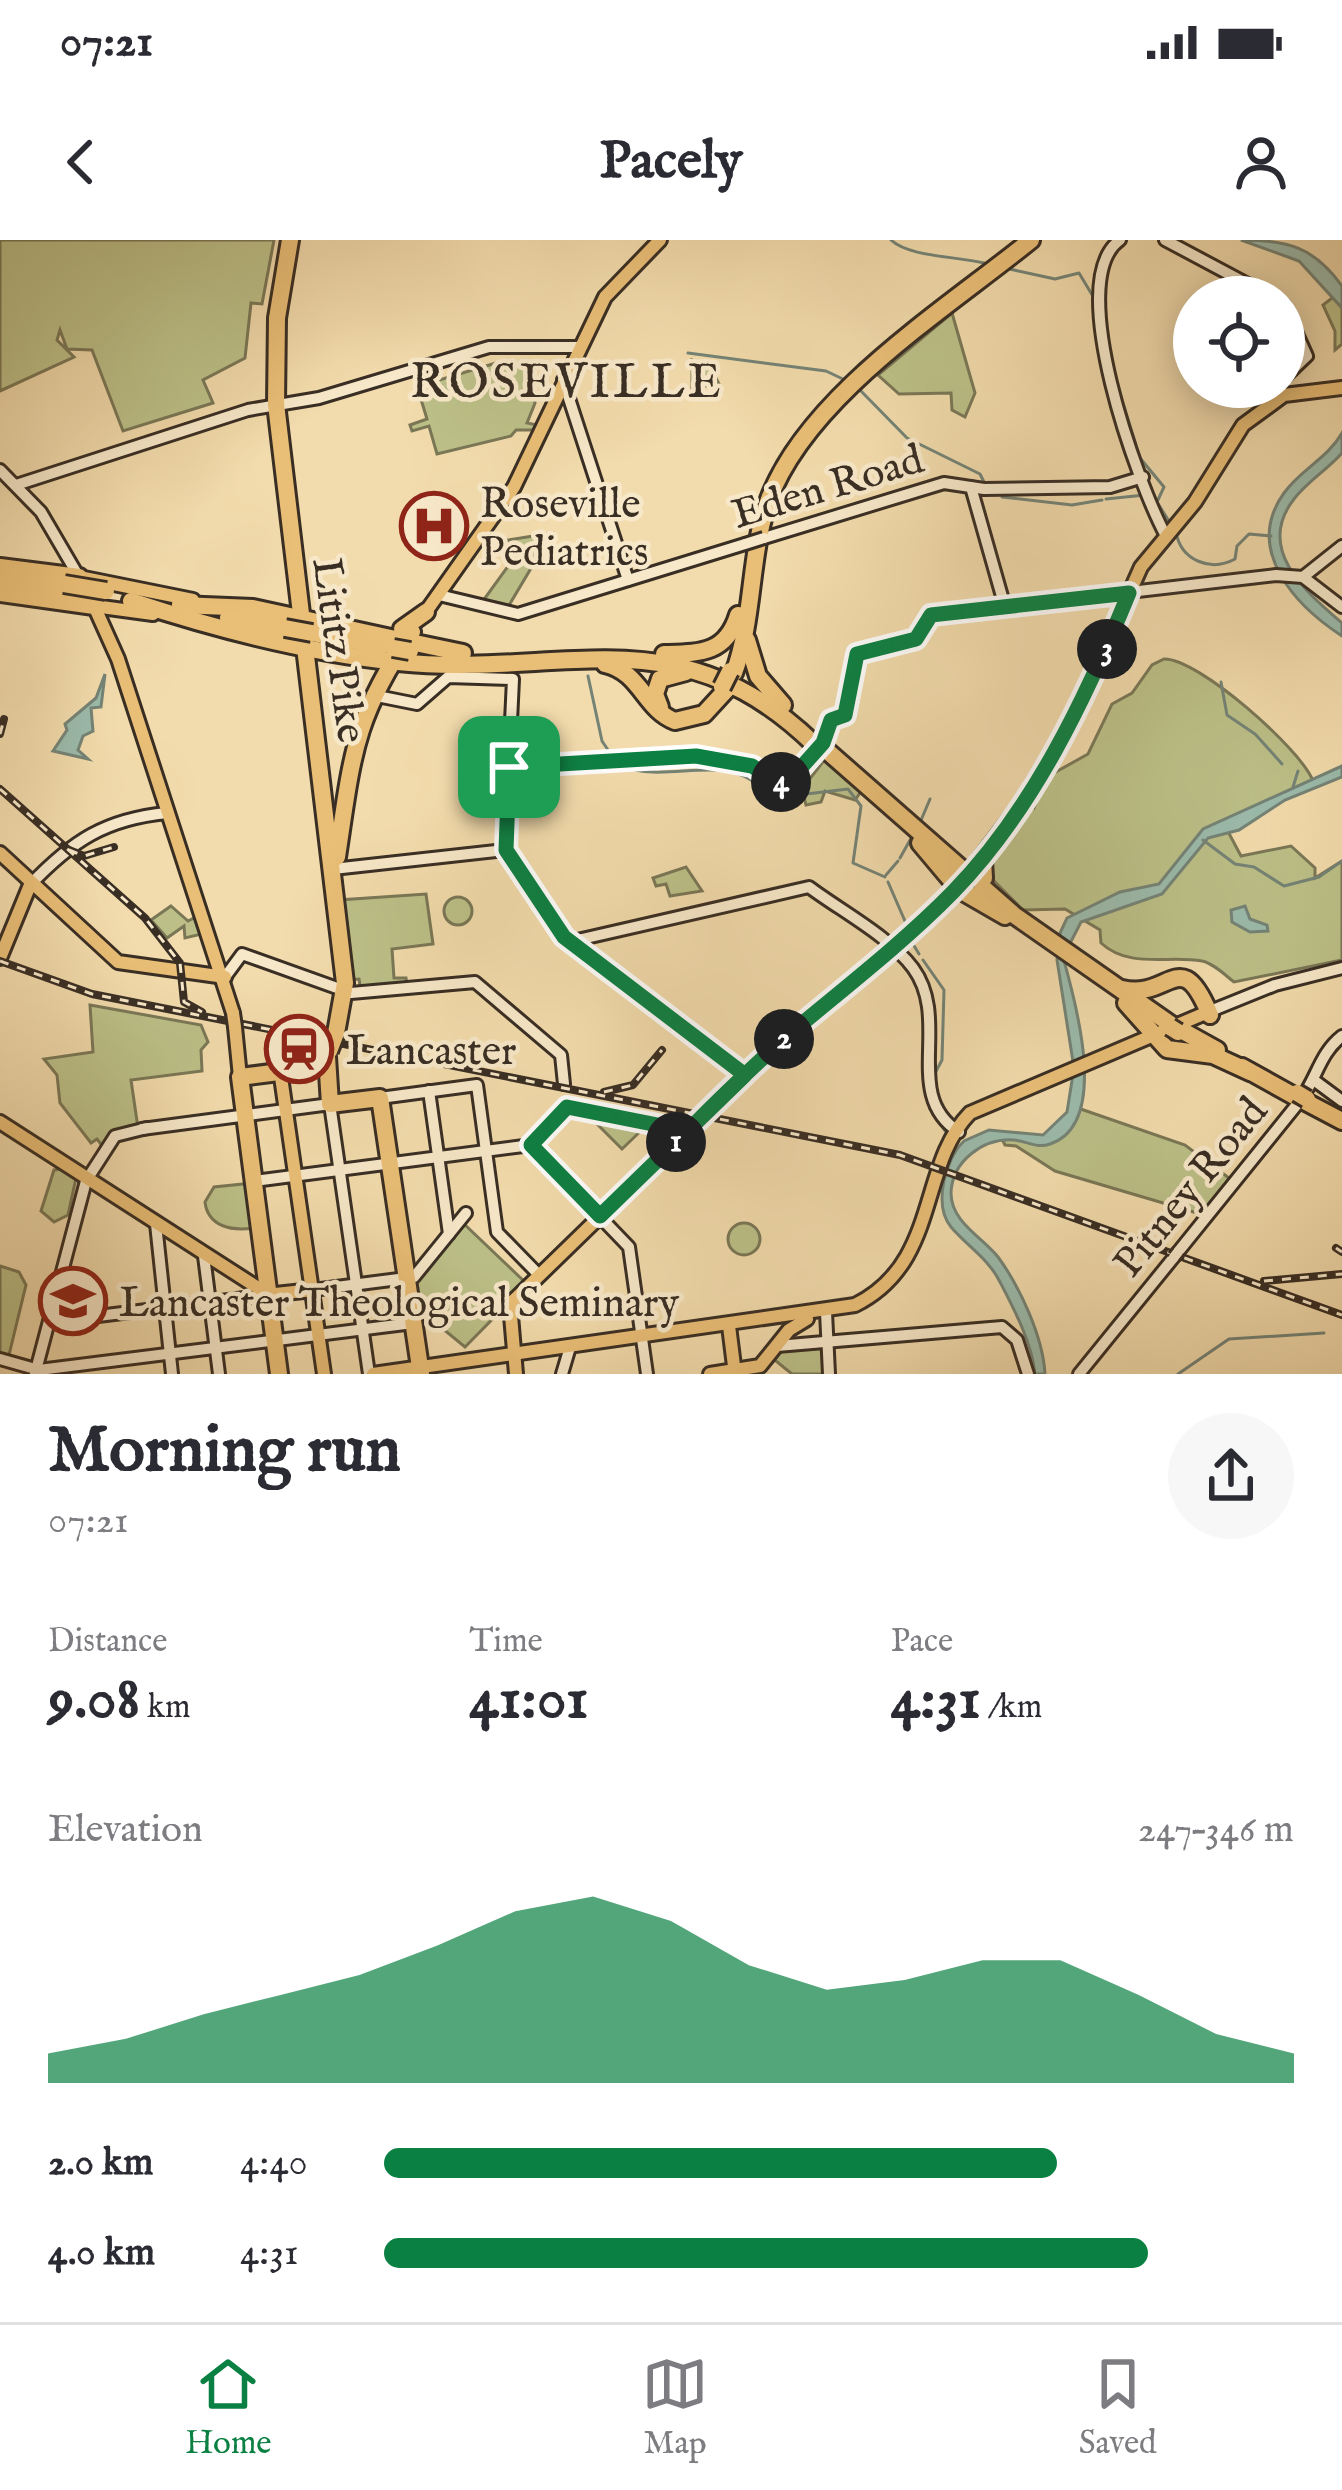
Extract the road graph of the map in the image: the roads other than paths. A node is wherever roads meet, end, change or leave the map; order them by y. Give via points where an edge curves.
1 (290, 240) edge
2 (660, 240) edge
3 (1021, 240) edge
4 (1031, 240) edge
5 (1124, 240) edge
6 (1165, 240) edge
7 (1233, 276) edge
8 (579, 347) junction
9 (563, 380) junction
10 (1342, 388) edge
11 (1305, 391) edge
12 (276, 404) junction
13 (1260, 408) edge
14 (0, 470) edge
15 (1143, 477) junction
16 (16, 485) junction
17 (971, 487) junction
18 (1166, 536) junction
19 (1342, 546) edge
20 (754, 567) junction
21 (1299, 576) junction
22 (0, 579) edge
23 (628, 580) junction
24 (91, 592) junction
25 (1129, 593) junction
26 (440, 595) junction
27 (742, 596) junction
28 (180, 605) junction
29 (1005, 607) junction
30 (253, 608) junction
31 (1342, 608) edge
32 (427, 613) junction
33 (297, 628) junction
34 (399, 650) junction
35 (457, 652) junction
36 (610, 657) junction
37 (584, 658) junction
38 (544, 661) junction
39 (728, 680) junction
40 (371, 695) junction
41 (754, 696) junction
42 (820, 746) junction
43 (509, 767) junction
44 (167, 813) junction
45 (916, 831) junction
46 (506, 850) junction
47 (0, 853) edge
48 (334, 856) junction
49 (967, 877) junction
50 (30, 885) junction
51 (573, 941) junction
52 (1048, 941) junction
53 (890, 948) junction
54 (0, 957) edge
55 (1342, 969) edge
56 (1092, 973) junction
57 (225, 977) junction
58 (346, 992) junction
59 (1208, 1014) junction
60 (1168, 1032) junction
61 (1342, 1036) edge
62 (328, 1059) junction
63 (280, 1070) junction
64 (243, 1073) junction
65 (745, 1075) junction
66 (1315, 1081) junction
67 (429, 1091) junction
68 (380, 1098) junction
69 (1306, 1100) junction
70 (1342, 1102) edge
71 (330, 1105) junction
72 (567, 1107) junction
73 (286, 1111) junction
74 (245, 1117) junction
75 (1342, 1119) edge
76 (0, 1124) edge
77 (688, 1131) junction
78 (958, 1131) junction
79 (531, 1145) junction
80 (485, 1150) junction
81 (438, 1156) junction
82 (390, 1162) junction
83 (340, 1169) junction
84 (296, 1175) junction
85 (87, 1179) junction
86 (254, 1181) junction
87 (466, 1213) dead end
88 (600, 1216) junction
89 (156, 1224) junction
90 (449, 1234) junction
91 (205, 1256) junction
92 (539, 1275) junction
93 (406, 1278) junction
94 (356, 1285) junction
95 (313, 1290) junction
96 (257, 1292) junction
97 (213, 1296) junction
98 (164, 1308) junction
99 (826, 1314) junction
100 (49, 1322) junction
101 (413, 1323) junction
102 (729, 1326) junction
103 (363, 1329) junction
104 (319, 1335) junction
105 (642, 1338) junction
106 (828, 1339) junction
107 (275, 1340) junction
108 (784, 1344) junction
109 (216, 1348) junction
110 (570, 1348) junction
111 (170, 1354) junction
112 (514, 1358) junction
113 (0, 1359) edge
114 (36, 1371) edge
115 (420, 1371) edge
116 (735, 1372) edge
117 (172, 1374) edge
118 (219, 1374) edge
119 (279, 1374) edge
120 (324, 1374) edge
121 (371, 1374) edge
122 (516, 1374) edge
123 (562, 1374) edge
124 (647, 1374) edge
125 (710, 1374) edge
126 (830, 1374) edge
127 (1028, 1374) edge
128 (1079, 1374) edge

1 - 12 highway, Lititz Pike via 276,324
2 - 8 main road via 616,281
3 - 27 highway via 805,422 762,499
4 - 20 highway via 812,425 770,495
5 - 15 street via 1108,255 1098,298 1105,360
6 - 7 street
8 - 9 main road
8 - 12 street via 494,346
9 - 23 street
9 - 26 main road via 514,487
10 - 11 main road
12 - 16 street
12 - 33 highway, Lititz Pike
13 - 18 main road
14 - 16 street
15 - 17 street via 1112,487
15 - 18 street
16 - 24 street
17 - 23 street, Eden Road, bridge via 944,483
17 - 29 street, Eden Road
18 - 25 main road
19 - 21 street
20 - 39 highway
20 - 42 highway via 752,664
21 - 25 street
21 - 31 street
22 - 24 highway
23 - 26 street, Eden Road via 515,614
24 - 28 highway
24 - 30 main road
24 - 33 highway
24 - 33 highway via 203,622
24 - 44 main road
25 - 29 street
25 - 49 main road via 1076,712
26 - 32 main road
27 - 36 highway via 732,632 713,650
27 - 39 highway
28 - 30 highway
28 - 33 highway
29 - 43 street via 931,615 910,641 853,657 845,715 831,720 823,743 792,779 690,756
30 - 33 highway
32 - 34 highway
32 - 35 highway via 426,639
33 - 34 highway
33 - 34 highway
33 - 34 highway via 353,628
33 - 48 highway, Lititz Pike
34 - 35 highway
34 - 37 highway
34 - 38 highway
34 - 40 highway
35 - 37 highway
36 - 37 highway
36 - 42 highway via 668,660 718,674 760,696
38 - 39 highway via 617,667 675,721 704,714
38 - 41 highway via 669,663
39 - 41 highway via 710,703 686,716 666,712 655,697 662,676 682,671
40 - 43 street via 417,704 451,676 514,679
40 - 48 highway via 349,762
41 - 42 highway
42 - 45 highway
42 - 45 highway
43 - 46 street
44 - 50 street via 130,818 74,842
44 - 57 main road
45 - 49 highway
45 - 52 highway
46 - 48 street
46 - 51 street
47 - 50 main road
48 - 58 highway, Lititz Pike
49 - 52 highway
49 - 53 main road
50 - 54 main road
50 - 57 main road via 121,963
51 - 53 street via 807,886
51 - 65 street
52 - 56 highway
53 - 65 main road
53 - 78 street via 916,974 934,1023 930,1097
55 - 59 street
56 - 59 highway via 1135,992 1184,977 1198,987
56 - 60 highway
57 - 58 street via 242,954
57 - 64 main road
58 - 62 highway, Lititz Pike, bridge
58 - 72 street via 475,982 562,1058
59 - 60 main road
59 - 60 highway via 1194,984 1169,980 1156,1002
60 - 69 highway
60 - 69 highway
60 - 78 main road via 981,1109
61 - 66 street, Pitney Road via 1322,1055
62 - 63 highway
62 - 71 highway
63 - 64 highway
63 - 73 main road
64 - 74 highway
65 - 77 main road
66 - 70 street
66 - 128 street, Pitney Road
67 - 68 street
67 - 80 street via 477,1085
67 - 81 street
68 - 71 highway
68 - 82 highway
69 - 75 highway
71 - 73 street
71 - 83 street
72 - 77 street
72 - 79 street
73 - 74 street
73 - 84 main road
74 - 85 street via 115,1136
74 - 86 highway
76 - 85 main road
77 - 88 main road
78 - 99 main road via 904,1265 863,1305
79 - 80 street
79 - 88 street
80 - 81 street
80 - 92 street via 498,1234
81 - 82 street
81 - 90 street
82 - 83 street
82 - 93 highway
83 - 84 street
83 - 94 street
84 - 86 street
84 - 95 main road
85 - 89 main road
85 - 100 street
86 - 96 highway
87 - 90 street
88 - 92 main road
88 - 105 street via 623,1240
89 - 91 main road
89 - 98 street
90 - 93 street
91 - 96 main road
91 - 97 street
92 - 112 main road via 508,1309
93 - 94 street
93 - 101 highway
94 - 95 street
94 - 103 street
95 - 96 main road
95 - 104 main road
96 - 97 street
96 - 107 highway
97 - 98 street
97 - 109 street
98 - 100 street
98 - 111 street
99 - 102 main road
99 - 106 street
99 - 108 main road via 803,1320
100 - 114 street
101 - 103 street
101 - 115 highway
102 - 105 main road
102 - 116 main road
103 - 104 street
103 - 121 street
104 - 107 street
104 - 120 main road
105 - 110 main road
105 - 124 street
106 - 108 street
106 - 126 street
106 - 127 street via 1000,1327
107 - 109 street
107 - 119 highway
108 - 116 main road via 762,1365
109 - 111 street
109 - 118 street
110 - 112 main road
110 - 123 street
111 - 114 street
111 - 117 street
112 - 115 main road
112 - 122 main road
113 - 114 street
115 - 121 main road
116 - 125 main road

